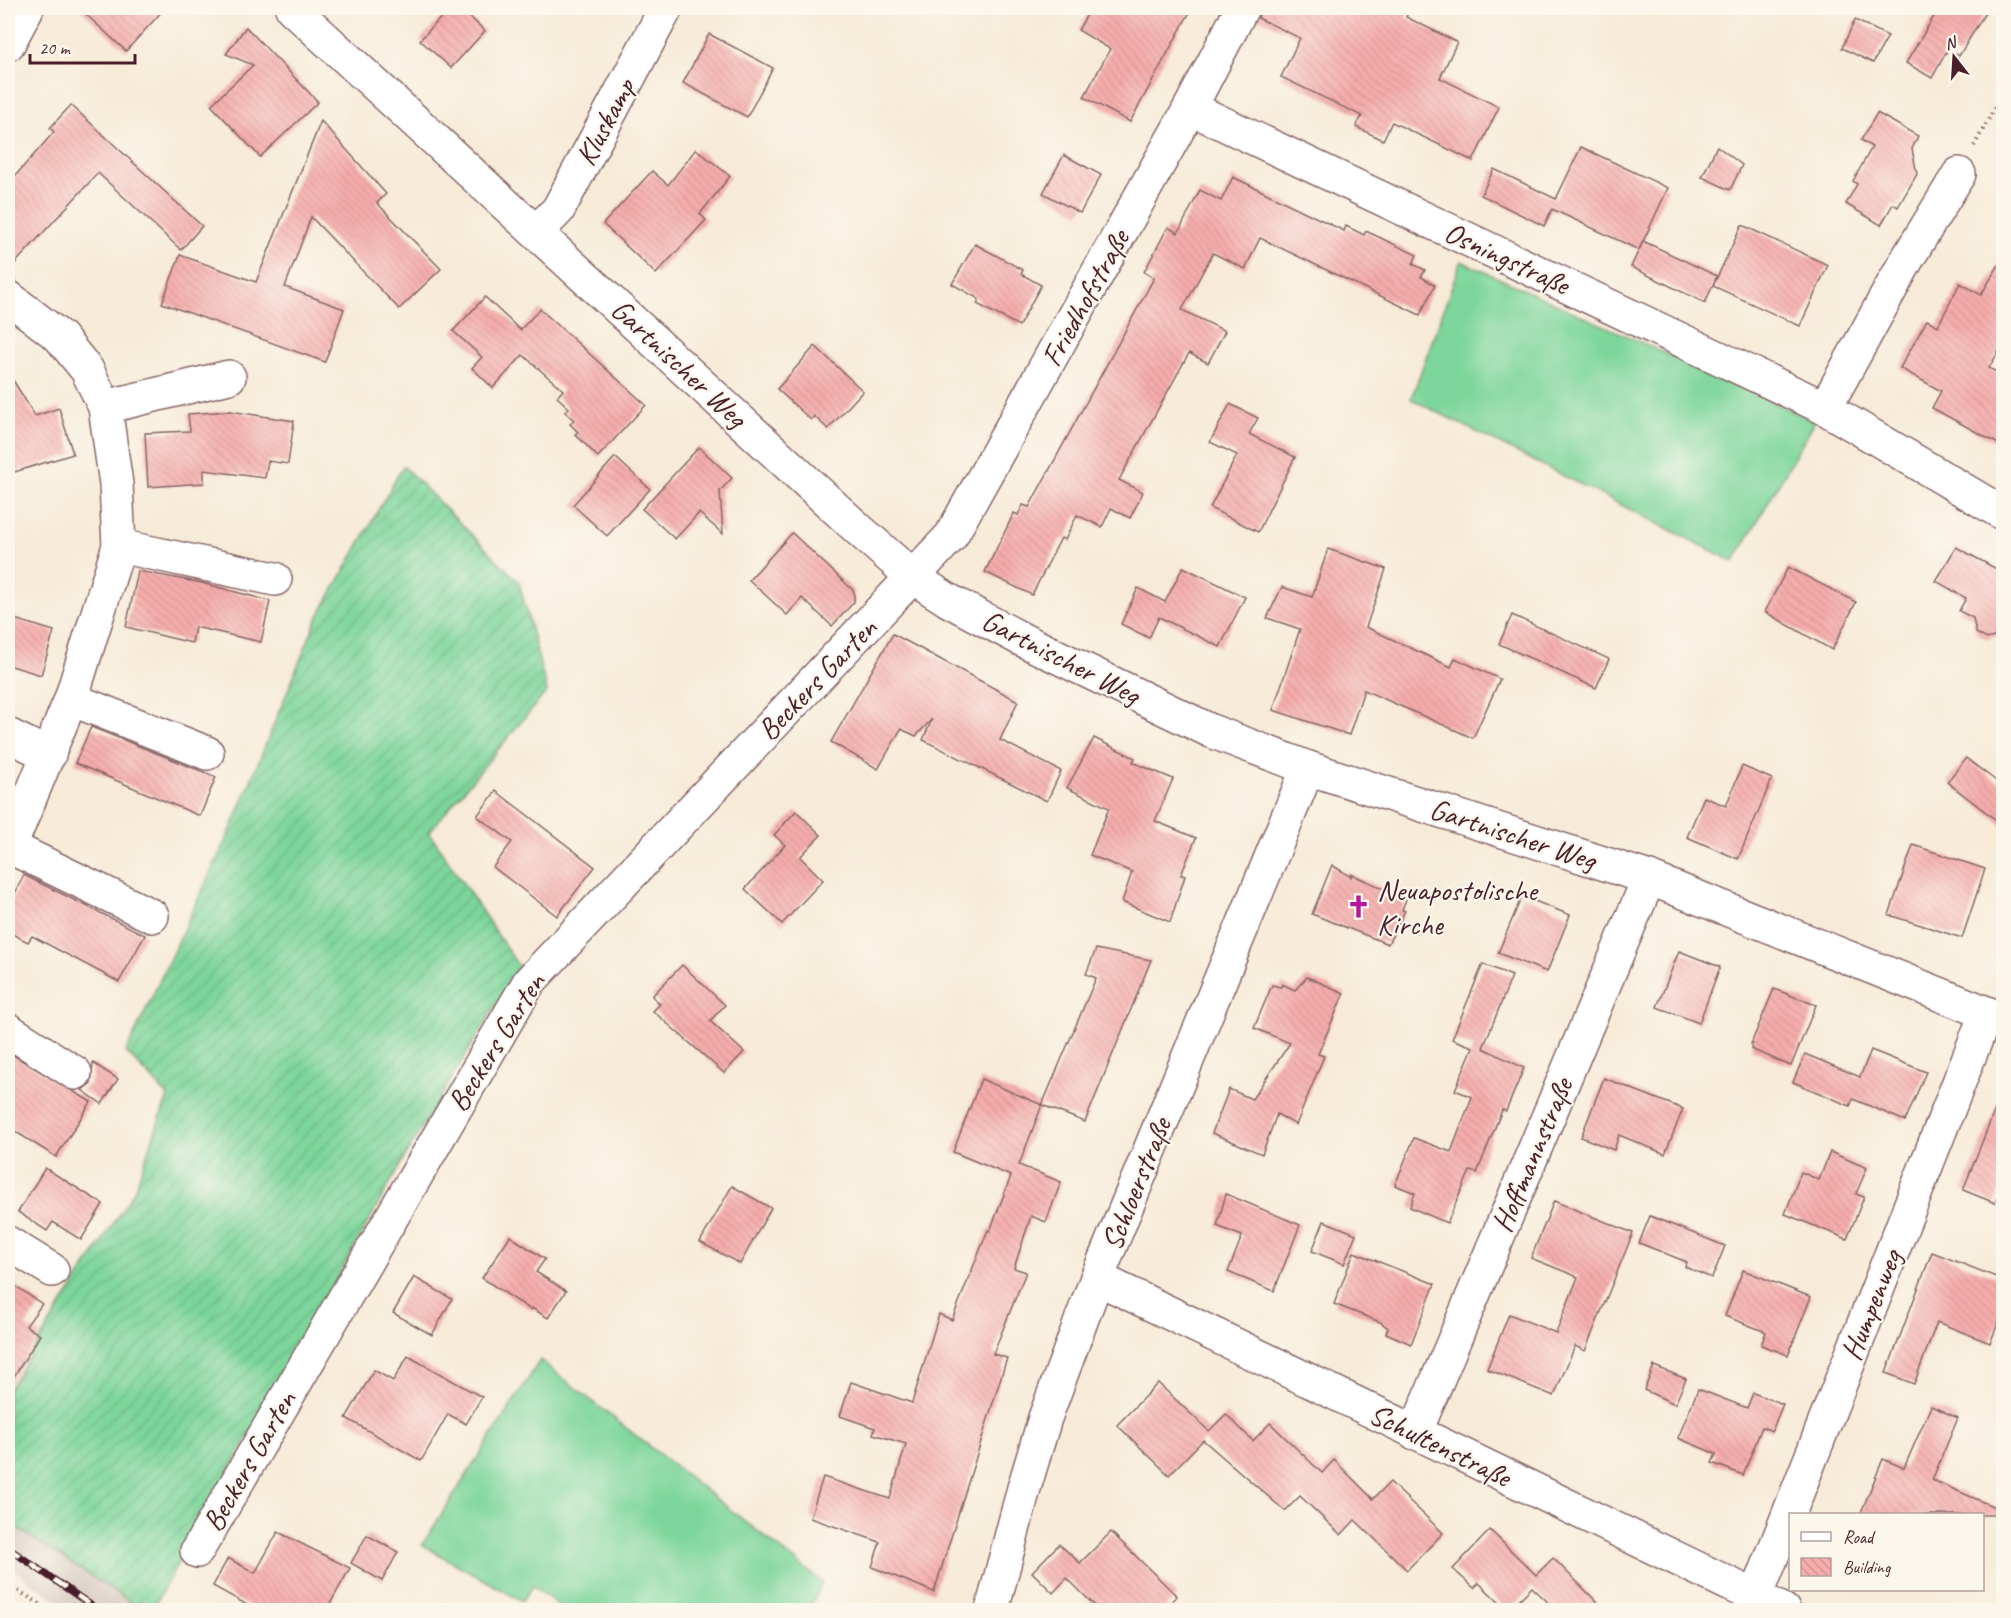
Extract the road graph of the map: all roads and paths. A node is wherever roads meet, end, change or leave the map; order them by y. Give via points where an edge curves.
1 (27, 8) edge
2 (292, 8) edge
3 (666, 8) edge
4 (1242, 8) edge
5 (8, 44) edge
6 (2004, 91) edge
7 (1190, 108) junction
8 (1959, 174) joint
9 (537, 231) junction
10 (8, 297) edge
11 (229, 377) dead end
12 (105, 407) junction
13 (1825, 408) junction
14 (2004, 514) edge
15 (119, 546) junction
16 (914, 578) junction
17 (274, 579) dead end
18 (71, 699) junction
19 (8, 735) edge
20 (207, 753) dead end
21 (49, 755) junction
22 (1308, 768) junction
23 (9, 849) edge
24 (1649, 878) junction
25 (152, 916) dead end
26 (1995, 1017) edge
27 (8, 1030) edge
28 (75, 1072) dead end
29 (8, 1243) edge
30 (52, 1270) dead end
31 (1097, 1278) junction
32 (1415, 1432) junction
33 (1804, 1513) edge
34 (197, 1551) dead end
35 (1789, 1552) edge
36 (8, 1584) edge
37 (1769, 1604) edge
38 (49, 1611) edge
39 (992, 1611) edge

1 - 5 street
2 - 9 street, Gartnischer Weg
3 - 9 street, Kluskamp via 558,210
4 - 7 street, Friedhofstraße
6 - 8 path
7 - 13 street, Osningstraße
7 - 16 street, Friedhofstraße via 951,536
8 - 13 street
9 - 16 street, Gartnischer Weg
10 - 12 street via 60,337 87,370
11 - 12 street
12 - 15 street via 116,484
13 - 14 street, Osningstraße
15 - 17 street
15 - 18 street
16 - 22 street, Gartnischer Weg via 1023,640 1210,732
16 - 34 street, Beckers Garten via 529,982
18 - 20 street
18 - 21 street
19 - 21 street
21 - 23 street
22 - 24 street, Gartnischer Weg
22 - 31 street, Schloerstraße
23 - 25 street
24 - 26 street, Gartnischer Weg
24 - 32 street, Hoffmannstraße
26 - 33 street, Humpenweg
27 - 28 street
29 - 30 street
31 - 32 street, Schultenstraße
31 - 39 street, Schloerstraße via 1045,1418
32 - 37 street, Schultenstraße
35 - 37 street, Humpenweg
36 - 38 path

